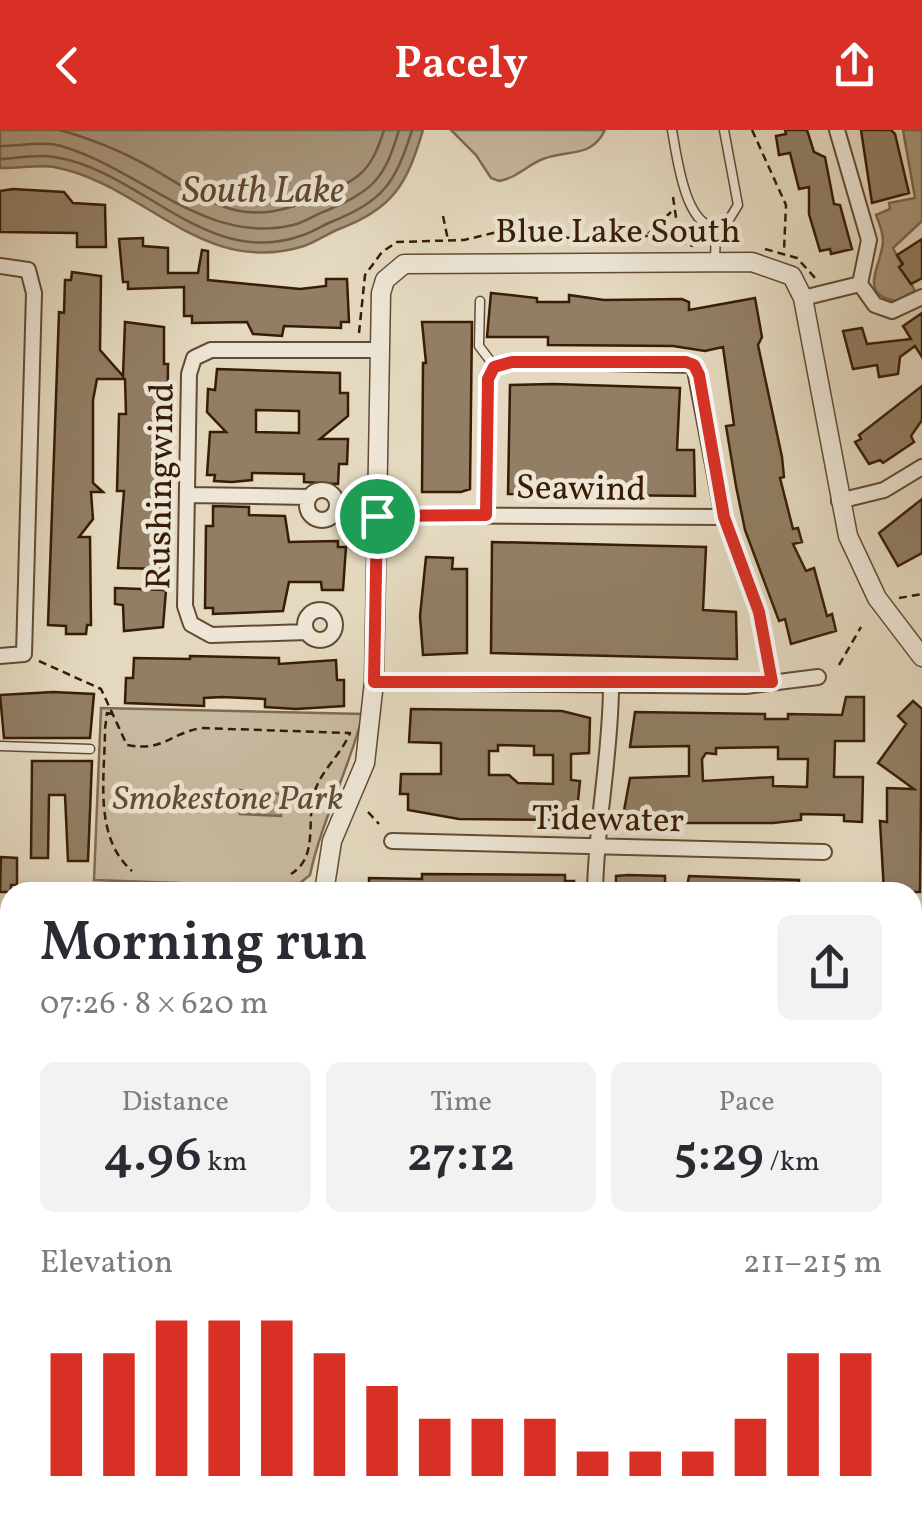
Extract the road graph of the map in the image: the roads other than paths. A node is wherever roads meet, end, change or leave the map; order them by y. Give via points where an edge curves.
1 (672, 130) edge
2 (724, 130) edge
3 (837, 130) edge
4 (716, 230) junction
5 (714, 262) junction
6 (0, 266) edge
7 (860, 284) junction
8 (922, 297) edge
9 (803, 298) junction
10 (480, 301) dead end
11 (379, 350) junction
12 (494, 367) junction
13 (922, 467) edge
14 (189, 495) junction
15 (309, 497) dead end
16 (838, 501) junction
17 (486, 515) junction
18 (377, 516) junction
19 (724, 517) junction
20 (307, 632) dead end
21 (0, 656) edge
22 (922, 657) edge
23 (818, 677) dead end
24 (374, 682) junction
25 (772, 682) junction
26 (611, 685) junction
27 (0, 746) edge
28 (90, 748) dead end
29 (392, 840) dead end
30 (596, 848) junction
31 (824, 852) dead end
32 (326, 882) edge
33 (595, 882) edge

1 - 4 lane via 692,211
2 - 4 lane via 738,205
3 - 7 street via 870,240
4 - 5 lane
5 - 9 street, Blue Lake South via 783,270
5 - 11 street, Blue Lake South via 416,261 394,270 381,292
6 - 21 street via 28,270 33,279 24,654
7 - 8 street via 883,310
7 - 9 street
9 - 16 street, Blue Lake South
10 - 12 lane via 479,346
11 - 14 street, Rushingwind via 211,350 194,358
11 - 18 street
12 - 17 street via 488,379
12 - 19 street via 694,365
13 - 16 street via 884,490
14 - 15 street
14 - 20 street, Rushingwind via 185,606 192,624 210,635
16 - 22 street, Blue Lake South via 878,598
17 - 18 street, Seawind
17 - 19 street, Seawind
18 - 24 street
19 - 25 street via 759,612
23 - 25 street
24 - 26 street
24 - 32 street via 365,763 332,842
25 - 26 street
26 - 30 street
27 - 28 lane
29 - 30 street, Tidewater
30 - 31 street, Tidewater
30 - 33 street

